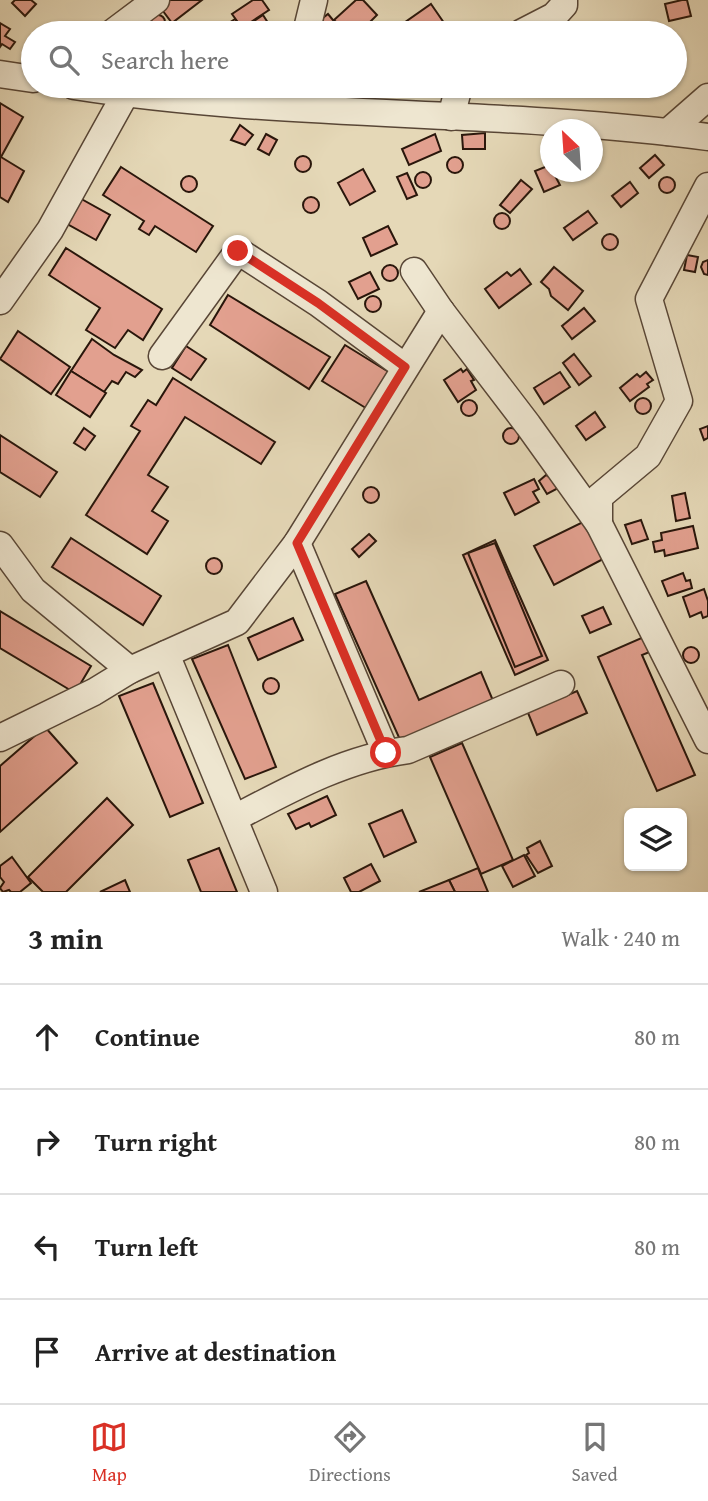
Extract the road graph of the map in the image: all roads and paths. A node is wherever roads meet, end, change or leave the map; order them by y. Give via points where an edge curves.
1 (156, 0) edge
2 (314, 0) edge
3 (564, 0) edge
4 (127, 21) edge
5 (309, 21) edge
6 (544, 21) edge
7 (0, 74) edge
8 (21, 77) edge
9 (708, 97) edge
10 (123, 98) edge
11 (291, 98) edge
12 (456, 98) edge
13 (452, 117) junction
14 (668, 132) junction
15 (708, 137) edge
16 (708, 186) edge
17 (414, 271) dead end
18 (0, 301) edge
19 (441, 311) junction
20 (162, 356) dead end
21 (405, 367) junction
22 (599, 524) junction
23 (297, 543) junction
24 (0, 545) edge
25 (166, 654) junction
26 (131, 670) junction
27 (561, 684) dead end
28 (697, 692) edge
29 (0, 738) edge
30 (708, 740) edge
31 (386, 753) junction
32 (235, 818) junction
33 (264, 892) edge

1 - 4 street
2 - 5 street
3 - 6 street via 554,16
7 - 8 street
9 - 14 street
10 - 18 street via 50,230
11 - 13 street
12 - 13 street
13 - 14 street
14 - 15 street
16 - 22 street via 649,299 679,401 648,456 599,497
17 - 19 street
19 - 21 street
19 - 22 street
20 - 21 street via 238,251
21 - 23 street
22 - 28 street
23 - 25 street via 237,622
23 - 31 street
24 - 26 street via 33,590
25 - 26 street
25 - 32 street
26 - 29 street
27 - 31 street via 408,750
28 - 30 street
31 - 32 street via 307,780
32 - 33 street

